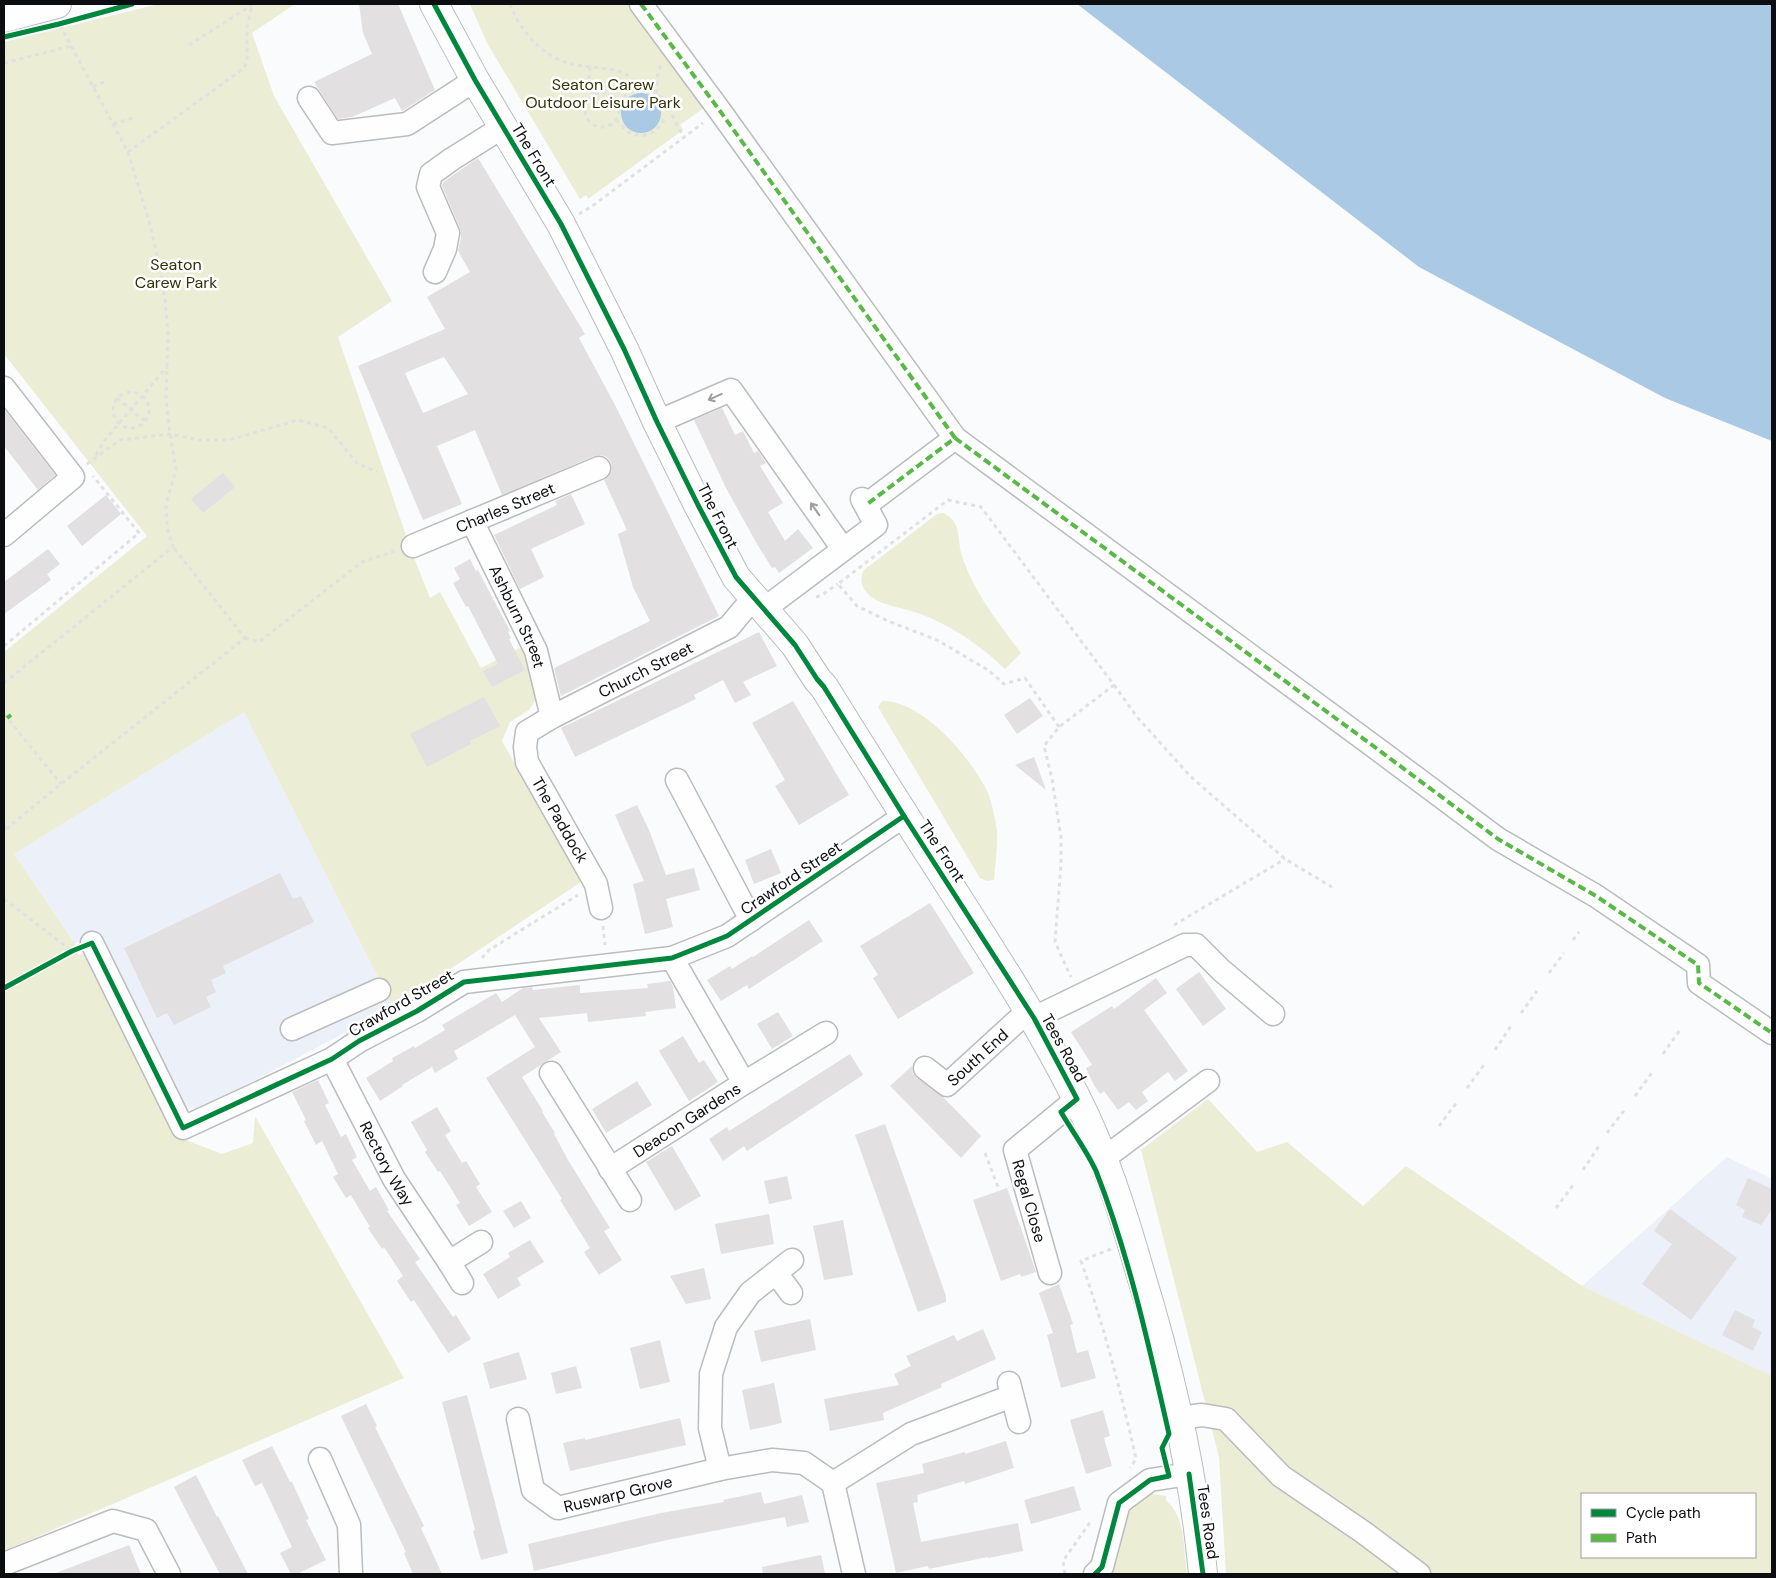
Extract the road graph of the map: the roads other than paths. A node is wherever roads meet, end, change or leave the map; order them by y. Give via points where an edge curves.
1 (434, 4) edge
2 (640, 4) edge
3 (58, 14) edge
4 (4, 18) edge
5 (475, 80) junction
6 (309, 98) dead end
7 (503, 127) junction
8 (436, 272) dead end
9 (4, 388) edge
10 (657, 422) junction
11 (955, 438) junction
12 (599, 468) dead end
13 (472, 521) junction
14 (4, 535) edge
15 (413, 546) road end
16 (843, 549) junction
17 (759, 603) junction
18 (552, 716) junction
19 (528, 732) joint
20 (677, 780) dead end
21 (904, 816) junction
22 (601, 908) road end
23 (751, 920) junction
24 (82, 947) road end
25 (672, 958) junction
26 (379, 990) dead end
27 (342, 1007) junction
28 (1031, 1014) junction
29 (1273, 1014) dead end
30 (292, 1029) dead end
31 (826, 1033) dead end
32 (1772, 1034) edge
33 (359, 1041) junction
34 (332, 1059) junction
35 (925, 1068) dead end
36 (551, 1073) dead end
37 (1208, 1081) dead end
38 (744, 1083) junction
39 (1078, 1099) junction
40 (1103, 1159) junction
41 (610, 1168) junction
42 (630, 1200) dead end
43 (480, 1242) dead end
44 (449, 1262) junction
45 (1050, 1273) dead end
46 (462, 1283) dead end
47 (791, 1293) dead end
48 (1178, 1418) junction
49 (518, 1419) dead end
50 (1019, 1422) dead end
51 (320, 1459) dead end
52 (720, 1469) junction
53 (1189, 1474) junction
54 (833, 1483) junction
55 (4, 1564) edge
56 (169, 1574) edge
57 (351, 1574) edge
58 (854, 1574) edge
59 (1095, 1574) edge
60 (1203, 1574) edge
61 (1419, 1574) edge

1 - 5 main road, The Front
2 - 11 street
3 - 4 main road
5 - 6 street via 407,124 332,133
5 - 7 main road, The Front
7 - 8 street via 431,174 428,187 448,233
7 - 10 main road, The Front via 560,224
9 - 14 street via 72,476
16 -> 10 street via 731,390
10 - 17 main road, The Front via 736,577
11 - 16 street, Church Street via 868,510
11 - 32 street via 1498,839 1596,896 1698,964 1699,983
12 - 13 street, Charles Street
13 - 15 street, Charles Street
13 - 18 street, Ashburn Street via 536,651
16 - 17 street, Church Street
17 - 18 street, Church Street via 729,627
17 - 21 main road, The Front via 795,645 824,687
18 - 19 street, Church Street
19 - 22 street, The Paddock via 527,762 596,884
20 - 23 street
21 - 23 street, Crawford Street
21 - 28 main road, The Front
23 - 25 street, Crawford Street via 727,936
24 - 34 street, Crawford Street via 183,1128
25 - 33 street, Crawford Street via 464,982
25 - 38 street, Deacon Gardens
26 - 27 street
27 - 30 street
27 - 33 street
28 - 29 street via 1079,996 1185,945 1196,945
28 - 35 street, South End via 947,1085
28 - 39 main road, Tees Road
31 - 38 street
33 - 34 street, Crawford Street
34 - 44 street, Rectory Way via 394,1179
36 - 41 street
37 - 40 street
38 - 41 street, Deacon Gardens
39 - 40 main road, Tees Road
39 - 45 street, Regal Close via 1014,1150
40 - 48 main road, Tees Road via 1148,1296
41 - 42 street
43 - 44 street
44 - 46 street, Rectory Way
47 - 52 street via 784,1266 750,1293 726,1327 710,1374 710,1428
48 - 53 main road, Tees Road
48 - 61 street via 1202,1414 1226,1419 1281,1476
49 - 52 street, Ruswarp Grove via 533,1490 558,1508
50 - 54 street via 1010,1389 911,1434
51 - 57 street via 349,1525
52 - 54 street, Ruswarp Grove via 772,1460 804,1463
53 - 59 street via 1150,1480 1119,1503 1102,1567
53 - 60 main road, Tees Road
54 - 58 street
55 - 56 street via 113,1521 146,1530

